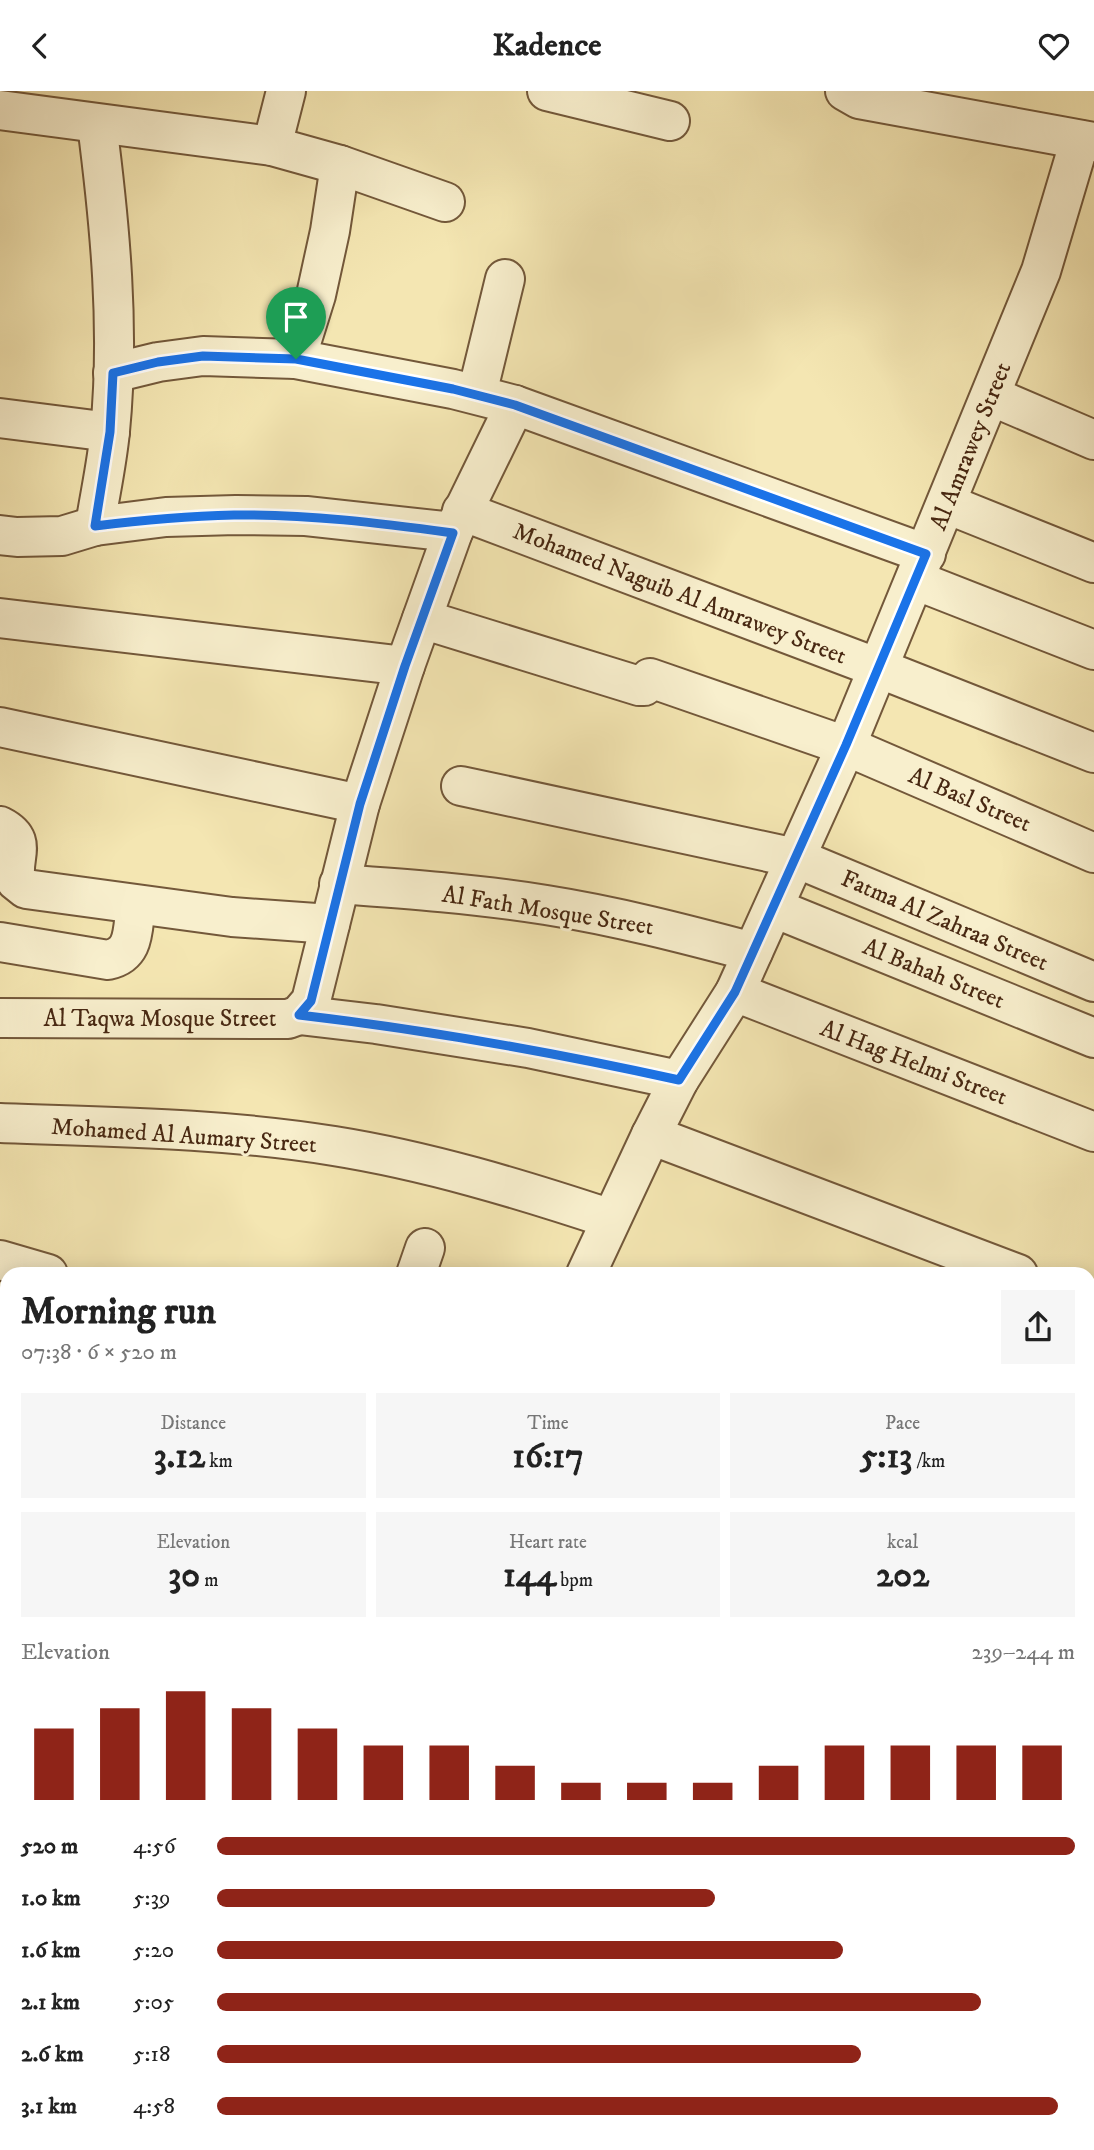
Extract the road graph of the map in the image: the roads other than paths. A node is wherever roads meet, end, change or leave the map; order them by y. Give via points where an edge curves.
1 (286, 91) edge
2 (547, 91) edge
3 (845, 91) edge
4 (0, 110) edge
5 (670, 121) dead end
6 (97, 124) junction
7 (1087, 141) edge
8 (272, 146) junction
9 (340, 165) junction
10 (445, 202) dead end
11 (505, 279) dead end
12 (296, 359) junction
13 (113, 373) junction
14 (478, 394) junction
15 (991, 396) junction
16 (515, 405) junction
17 (0, 418) edge
18 (110, 432) junction
19 (1094, 440) edge
20 (947, 504) junction
21 (458, 522) junction
22 (95, 526) junction
23 (0, 535) edge
24 (1094, 563) edge
25 (920, 567) junction
26 (0, 618) edge
27 (422, 619) junction
28 (1094, 650) edge
29 (405, 666) junction
30 (878, 668) junction
31 (0, 727) edge
32 (846, 745) junction
33 (1094, 753) edge
34 (461, 786) dead end
35 (360, 804) junction
36 (0, 826) edge
37 (1094, 853) edge
38 (796, 858) junction
39 (339, 884) junction
40 (136, 905) junction
41 (774, 908) junction
42 (330, 925) junction
43 (0, 942) edge
44 (753, 952) junction
45 (1094, 982) edge
46 (735, 992) junction
47 (299, 1015) junction
48 (0, 1018) edge
49 (1094, 1038) edge
50 (679, 1080) junction
51 (0, 1123) edge
52 (1094, 1132) edge
53 (651, 1135) junction
54 (611, 1219) junction
55 (0, 1260) edge
56 (24, 1267) edge
57 (589, 1267) edge
58 (1000, 1267) edge

1 - 8 street
2 - 5 street
3 - 7 street via 859,99
4 - 6 street
6 - 8 street
6 - 13 street via 113,282
7 - 15 street, Al Amrawey Street
8 - 9 street
9 - 10 street
9 - 12 street via 319,282
11 - 14 street
12 - 13 street via 203,356
12 - 14 street
13 - 18 street
14 - 16 street
15 - 19 street
15 - 20 street, Al Amrawey Street
16 - 21 street, Al Taqwa Mosque Street
16 - 25 street
17 - 18 street
18 - 22 street
20 - 24 street
20 - 25 street, Al Amrawey Street
21 - 22 street, Mohamed Naguib Al Amrawey Street via 236,515
21 - 27 street, Al Taqwa Mosque Street
21 - 30 street, Mohamed Naguib Al Amrawey Street
22 - 23 street, Mohamed Naguib Al Amrawey Street via 62,536
25 - 28 street
25 - 30 street, Al Amrawey Street
26 - 29 street
27 - 29 street, Al Taqwa Mosque Street
27 - 32 street, Al Basl Street via 639,686 650,678
29 - 35 street, Al Taqwa Mosque Street
30 - 32 street, Al Amrawey Street
30 - 33 street, Mohamed Naguib Al Amrawey Street
31 - 35 street
32 - 37 street, Al Basl Street
32 - 38 street, Al Amrawey Street
34 - 38 street, Fatma Al Zahraa Street
35 - 39 street, Al Taqwa Mosque Street
36 - 40 street via 18,845 14,875 20,886
38 - 41 street, Al Amrawey Street
38 - 45 street, Fatma Al Zahraa Street
39 - 42 street, Al Taqwa Mosque Street
39 - 44 street, Al Fath Mosque Street via 546,905 648,924
40 - 42 street
40 - 43 street via 130,946 116,958
41 - 44 street, Al Amrawey Street
41 - 49 street, Al Bahah Street
42 - 47 street, Al Taqwa Mosque Street via 311,1001
44 - 46 street, Al Amrawey Street
46 - 50 street, Al Amrawey Street
46 - 52 street, Al Hag Helmi Street
47 - 48 street, Al Taqwa Mosque Street via 288,1019
47 - 50 street via 528,1048
50 - 53 street, Al Amrawey Street
51 - 54 street, Mohamed Al Aumary Street via 237,1134 334,1146 442,1168
53 - 54 street, Al Amrawey Street
53 - 58 street
54 - 57 street, Al Amrawey Street
55 - 56 street

